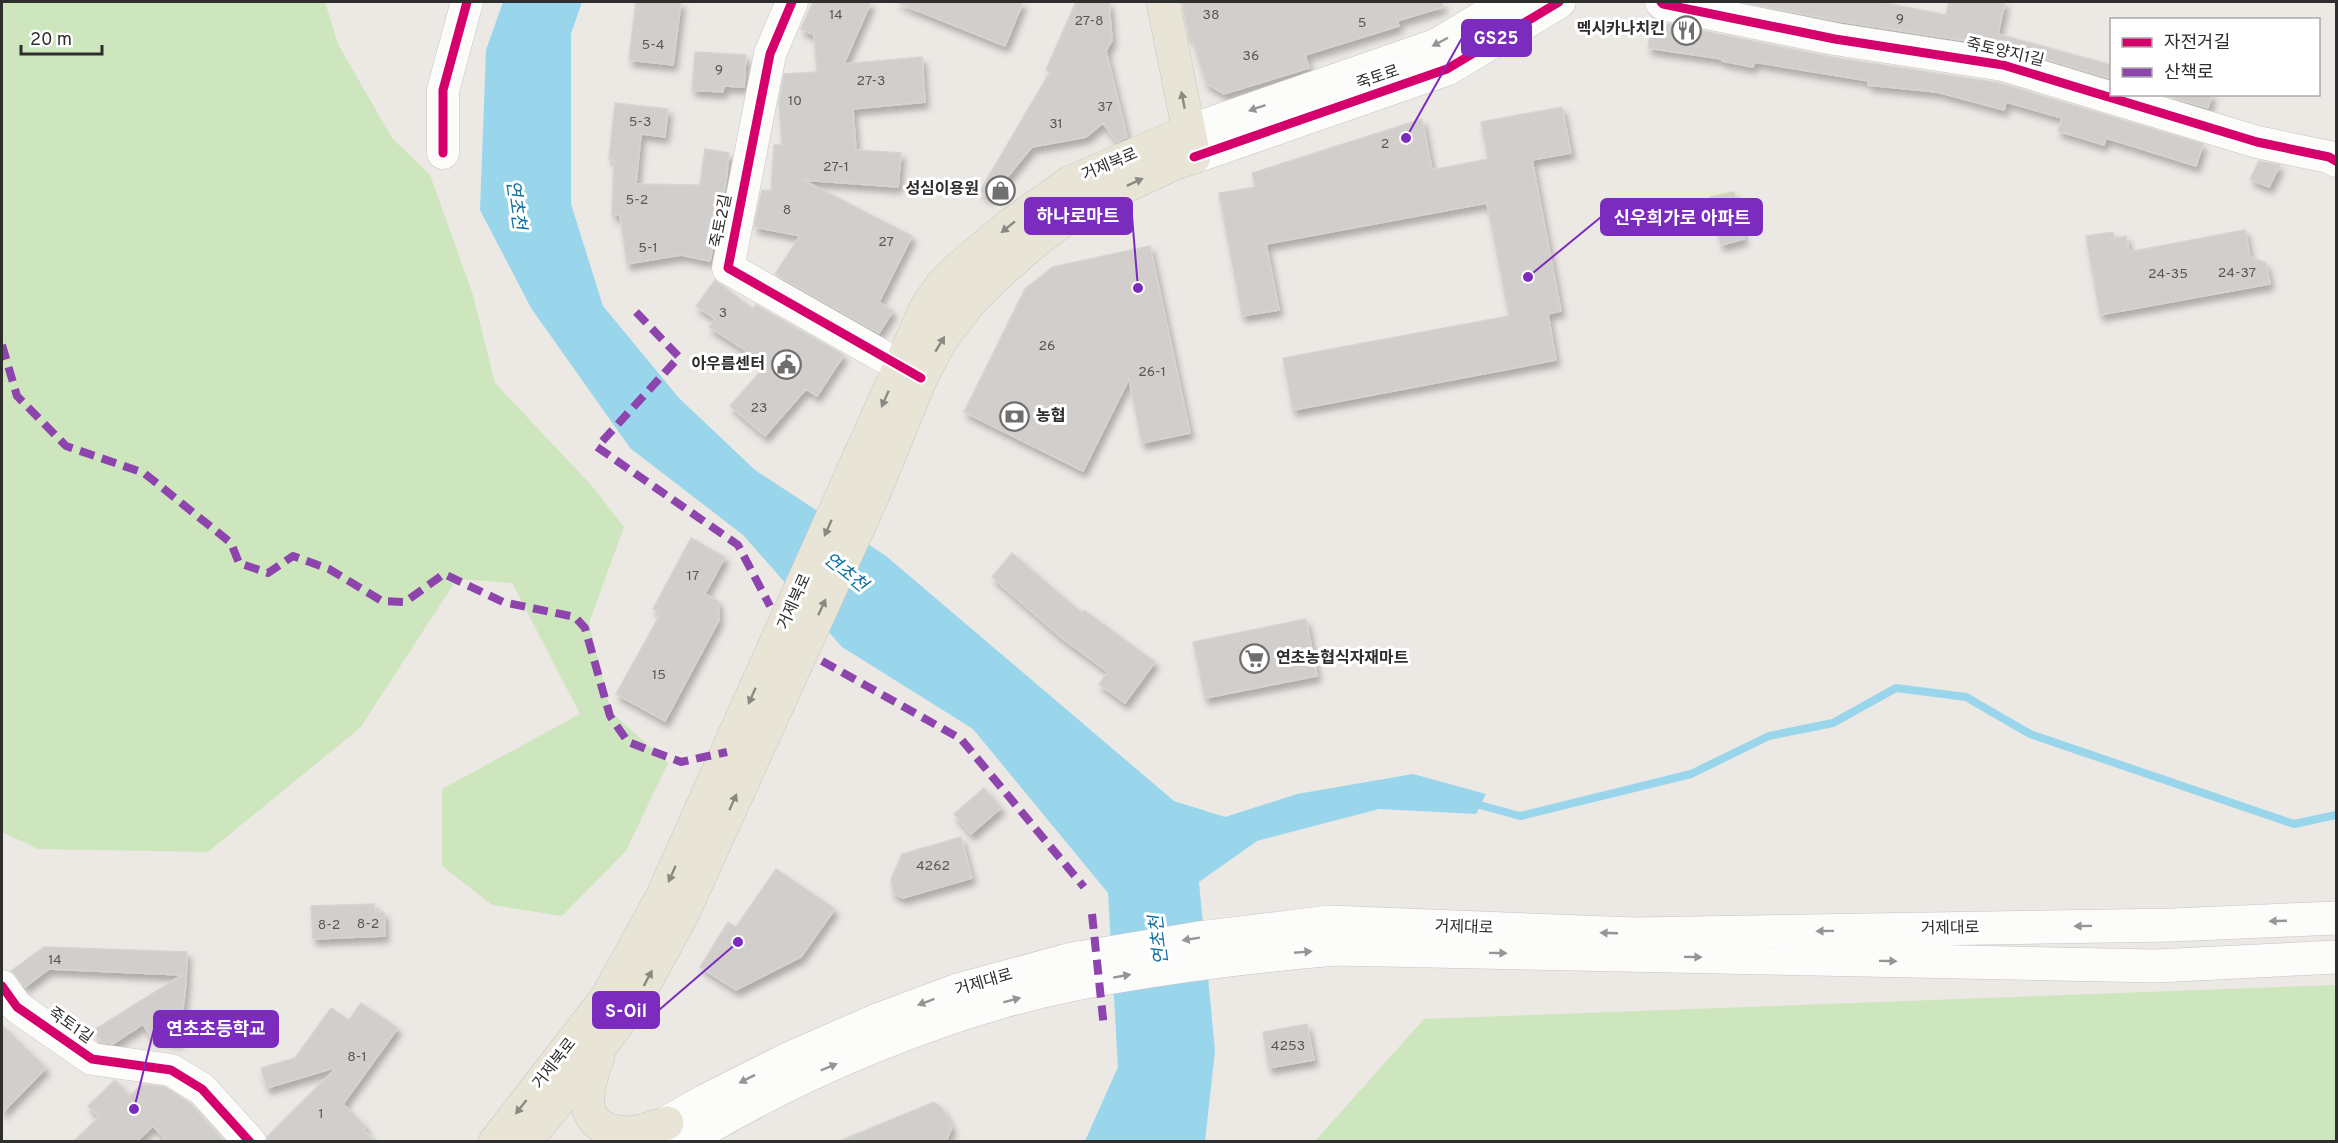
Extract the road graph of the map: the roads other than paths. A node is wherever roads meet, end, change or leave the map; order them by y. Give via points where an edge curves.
1 (467, 2) edge
2 (792, 2) edge
3 (1142, 2) edge
4 (1163, 2) edge
5 (1508, 2) edge
6 (1559, 2) edge
7 (1661, 2) edge
8 (1180, 149) junction
9 (443, 153) dead end
10 (2337, 161) edge
11 (910, 372) junction
12 (787, 651) junction
13 (2337, 918) edge
14 (1247, 944) junction
15 (2337, 957) edge
16 (2, 986) edge
17 (605, 1041) junction
18 (675, 1132) edge
19 (250, 1142) edge
20 (495, 1142) edge
21 (525, 1142) edge
22 (633, 1142) edge

1 - 9 street via 443,90
2 - 11 street, 죽토2길 via 770,54 728,268
3 - 8 main road
8 -> 4 main road
5 -> 8 main road, 죽토로 via 1437,45
6 - 8 main road, 죽토로 via 1448,69
7 - 10 street, 죽토양지1길 via 1835,39 2003,65 2257,142
8 - 11 main road, 거제북로 via 1071,182 1010,225 961,266 927,306
11 - 12 main road, 거제북로
17 -> 12 main road, 거제북로 via 635,1000 682,914
12 -> 20 main road, 거제북로 via 607,997
13 -> 14 main road, 거제대로 via 1634,934 1329,922
14 -> 15 main road, 거제대로 via 2156,966
14 - 18 main road, 거제대로 via 1200,963 1063,974 958,990 788,1059
16 - 19 street, 죽토1길 via 17,1007 92,1059 171,1070 202,1089
17 - 18 main road via 593,1068 591,1115 619,1133
17 - 21 main road, 거제북로
18 - 22 main road, 거제대로

